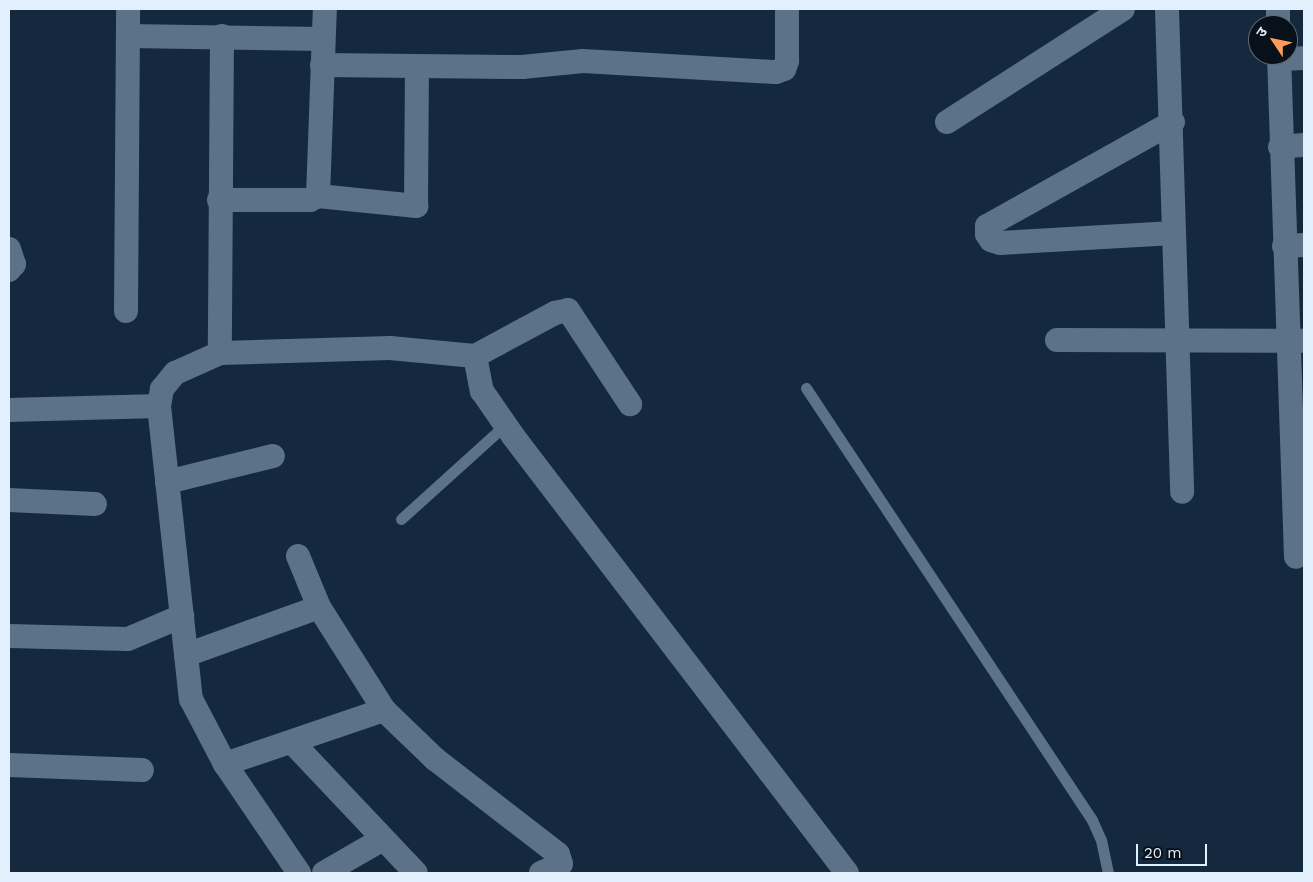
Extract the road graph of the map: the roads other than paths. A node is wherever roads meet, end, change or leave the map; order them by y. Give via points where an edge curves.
1 (128, 9) edge
2 (325, 9) edge
3 (787, 9) edge
4 (1123, 9) edge
5 (1167, 9) edge
6 (128, 36) junction
7 (222, 36) junction
8 (323, 39) junction
9 (322, 64) junction
10 (1279, 65) edge
11 (417, 66) junction
12 (947, 122) dead end
13 (1173, 122) junction
14 (1304, 145) edge
15 (1280, 147) junction
16 (318, 196) junction
17 (219, 200) junction
18 (1174, 233) junction
19 (1294, 246) edge
20 (9, 249) edge
21 (9, 270) edge
22 (126, 311) dead end
23 (1057, 340) dead end
24 (1175, 341) junction
25 (1295, 341) edge
26 (220, 353) junction
27 (475, 356) junction
28 (806, 388) dead end
29 (630, 404) dead end
30 (159, 406) junction
31 (9, 410) edge
32 (505, 425) junction
33 (273, 456) dead end
34 (167, 482) junction
35 (1182, 492) dead end
36 (9, 500) edge
37 (95, 504) dead end
38 (402, 519) dead end
39 (298, 556) dead end
40 (1296, 557) dead end
41 (319, 607) junction
42 (182, 616) junction
43 (9, 636) edge
44 (186, 655) junction
45 (384, 710) junction
46 (292, 742) junction
47 (224, 764) junction
48 (9, 765) edge
49 (142, 770) dead end
50 (383, 839) junction
51 (299, 873) edge
52 (324, 873) edge
53 (416, 873) edge
54 (541, 873) edge
55 (847, 873) edge
56 (1108, 873) edge

1 - 6 street
2 - 8 street
3 - 11 street via 787,61 784,69 776,72 583,62 522,67
4 - 12 street
5 - 13 street
6 - 7 street
6 - 22 street
7 - 8 street
7 - 17 street
8 - 9 street
9 - 11 street
9 - 16 street
10 - 15 street
11 - 16 street via 416,206
13 - 18 street
13 - 18 street via 987,226 987,234 991,240 1000,243
14 - 15 street
15 - 19 street
16 - 17 street via 310,200
17 - 26 street
18 - 24 street
19 - 25 street
20 - 21 street via 14,264
23 - 24 street
24 - 25 street
24 - 35 street
25 - 40 street
26 - 27 street via 390,348
26 - 30 street via 175,373 162,389
27 - 29 street via 555,313 568,310
27 - 32 street via 482,391
28 - 56 lane via 1092,820 1101,840
30 - 31 street
30 - 34 street
32 - 38 lane
32 - 55 street
33 - 34 street
34 - 42 street
36 - 37 street
39 - 41 street
41 - 44 street
41 - 45 street
42 - 43 street via 128,639
42 - 44 street
44 - 47 street via 191,699
45 - 46 street
45 - 54 street via 436,759 558,854 561,864
46 - 47 street
46 - 50 street
47 - 51 street
48 - 49 street
50 - 52 street
50 - 53 street

